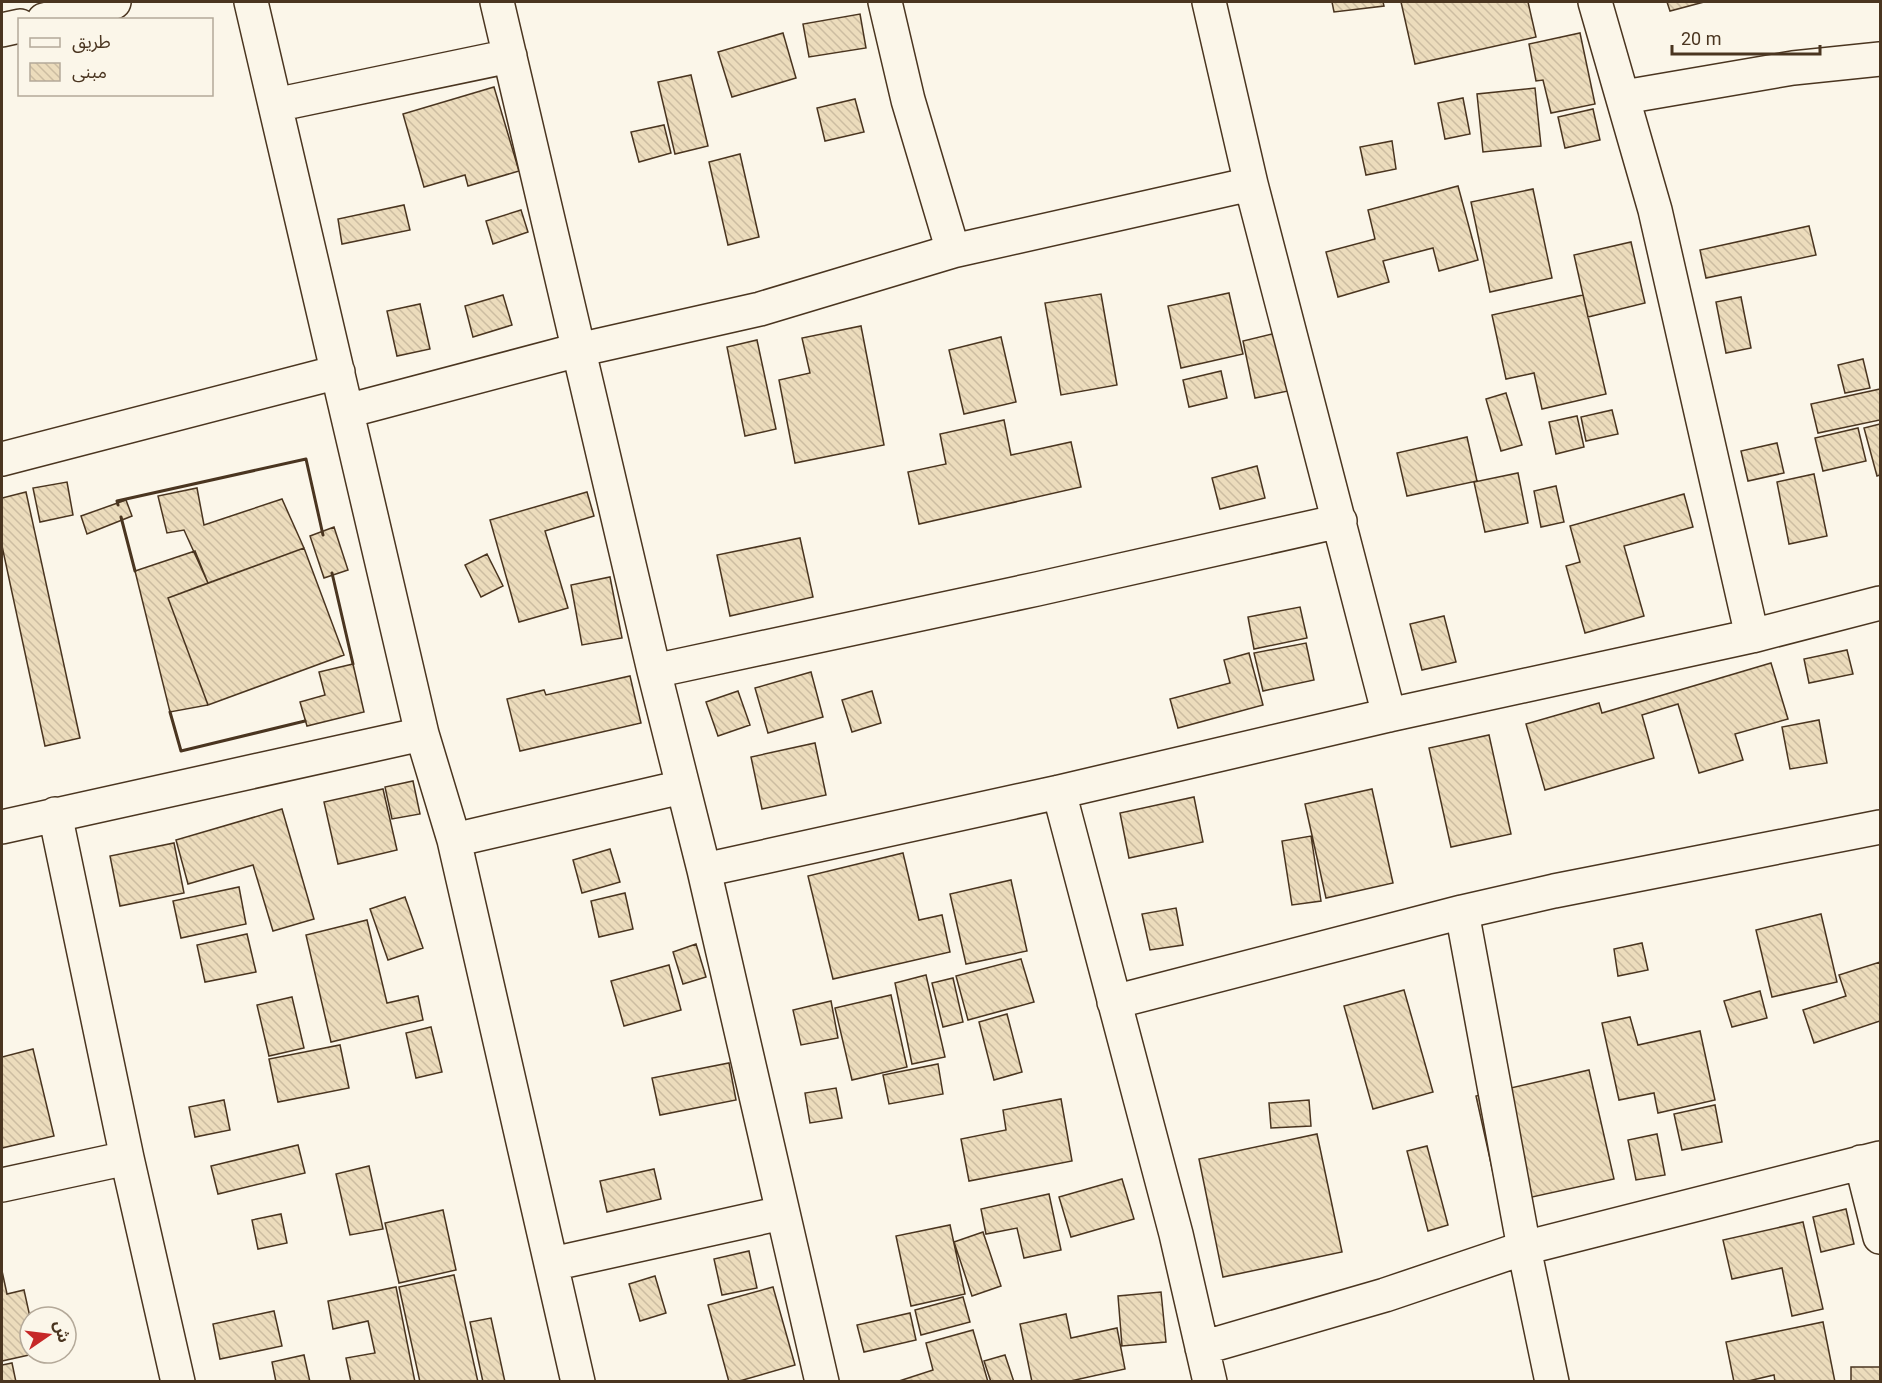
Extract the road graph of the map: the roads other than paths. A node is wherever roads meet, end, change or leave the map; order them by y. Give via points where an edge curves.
1 (114, 2) edge
2 (251, 2) edge
3 (497, 2) edge
4 (885, 2) edge
5 (1209, 2) edge
6 (1595, 2) edge
7 (52, 18) edge
8 (18, 26) edge
9 (2, 30) edge
10 (510, 56) junction
11 (1881, 59) edge
12 (1624, 97) junction
13 (275, 105) junction
14 (1251, 184) junction
15 (953, 251) junction
16 (578, 350) junction
17 (338, 372) junction
18 (347, 411) junction
19 (2, 459) edge
20 (1340, 521) junction
21 (1881, 603) edge
22 (1752, 636) junction
23 (654, 671) junction
24 (1389, 715) junction
25 (422, 734) junction
26 (682, 787) junction
27 (1059, 792) junction
28 (55, 814) junction
29 (2, 827) edge
30 (1881, 827) edge
31 (454, 840) junction
32 (704, 870) junction
33 (1462, 912) junction
34 (1114, 1002) junction
35 (127, 1158) junction
36 (1871, 1160) edge
37 (2, 1185) edge
38 (782, 1214) junction
39 (1881, 1237) edge
40 (1524, 1248) junction
41 (552, 1264) junction
42 (1202, 1348) junction
43 (178, 1382) edge
44 (578, 1382) edge
45 (822, 1382) edge
46 (1210, 1382) edge
47 (1552, 1382) edge

1 - 7 street
2 - 13 street
3 - 10 street
4 - 15 street via 908,100
5 - 14 street
6 - 12 street
8 - 9 street
10 - 13 street
10 - 16 street
11 - 12 street via 1792,68
12 - 22 street via 1655,210
13 - 17 street
14 - 15 street
14 - 20 street
15 - 16 street via 760,309
16 - 18 street
16 - 23 street
17 - 18 street
17 - 19 street
18 - 25 street
20 - 23 street
20 - 24 street
21 - 22 street
22 - 24 street
23 - 26 street
24 - 27 street
25 - 28 street
25 - 31 street
26 - 31 street
26 - 32 street
27 - 32 street
27 - 34 street
28 - 29 street
28 - 35 street
30 - 33 street
31 - 41 street
32 - 38 street
33 - 34 street
33 - 40 street
34 - 42 street
35 - 37 street
35 - 43 street
36 - 39 street
36 - 40 street
38 - 41 street
38 - 45 street
40 - 42 street via 1385,1295
40 - 47 street
41 - 44 street
42 - 46 street

